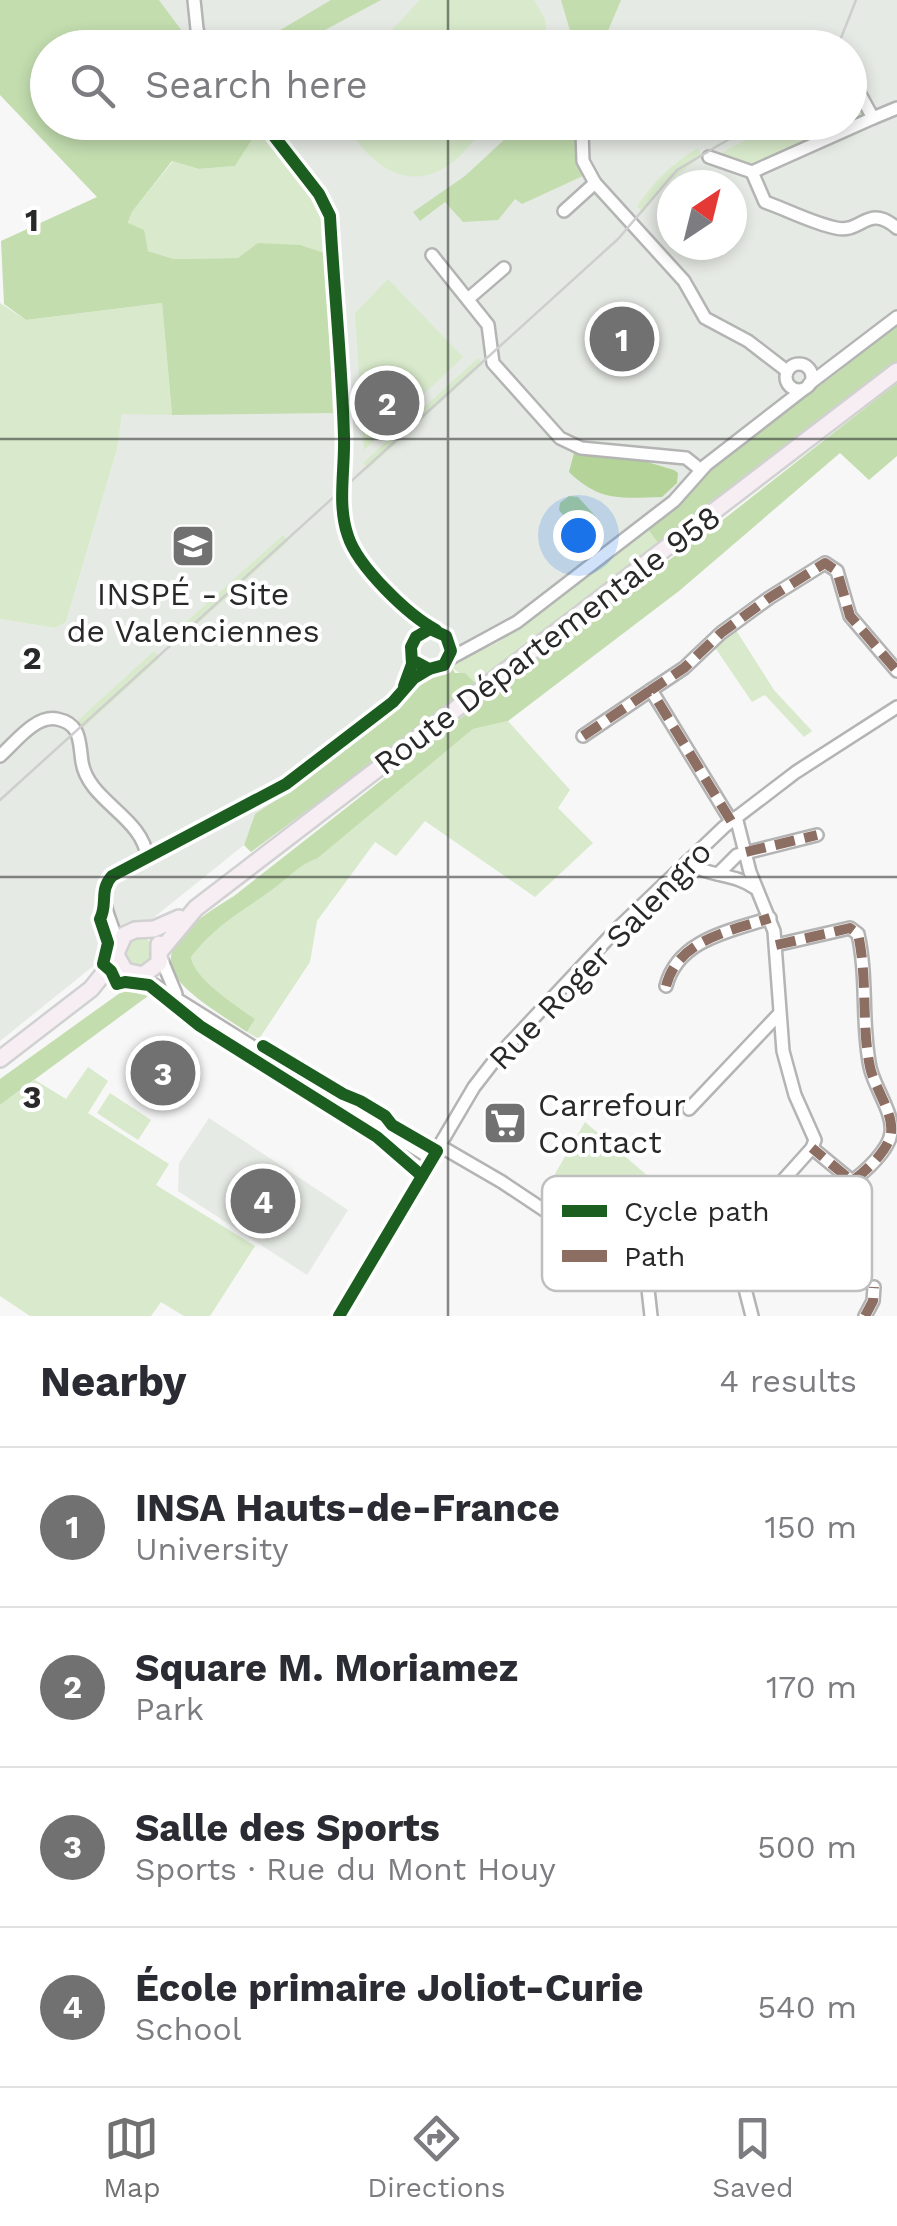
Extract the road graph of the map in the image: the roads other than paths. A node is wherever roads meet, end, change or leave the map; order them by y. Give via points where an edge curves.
1 (194, 0) edge
2 (197, 30) edge
3 (867, 107) edge
4 (897, 108) edge
5 (873, 118) junction
6 (867, 121) edge
7 (276, 140) edge
8 (582, 140) edge
9 (824, 140) edge
10 (709, 157) dead end
11 (752, 172) junction
12 (596, 183) junction
13 (564, 211) dead end
14 (897, 228) edge
15 (432, 256) dead end
16 (504, 268) dead end
17 (468, 300) junction
18 (897, 317) edge
19 (835, 365) junction
20 (807, 367) junction
21 (897, 371) edge
22 (787, 376) junction
23 (807, 387) junction
24 (772, 414) junction
25 (701, 470) junction
26 (400, 601) junction
27 (440, 632) junction
28 (489, 636) junction
29 (413, 651) junction
30 (449, 658) junction
31 (429, 669) junction
32 (897, 671) edge
33 (403, 689) junction
34 (651, 690) junction
35 (897, 707) edge
36 (583, 736) dead end
37 (0, 756) edge
38 (734, 819) junction
39 (817, 835) dead end
40 (746, 852) junction
41 (148, 857) junction
42 (687, 862) junction
43 (718, 874) junction
44 (758, 891) junction
45 (196, 908) junction
46 (106, 909) junction
47 (770, 918) junction
48 (140, 931) junction
49 (776, 945) junction
50 (116, 950) junction
51 (161, 954) junction
52 (136, 975) junction
53 (666, 986) dead end
54 (91, 989) junction
55 (182, 1002) junction
56 (779, 1014) junction
57 (0, 1058) edge
58 (689, 1109) dead end
59 (440, 1146) junction
60 (812, 1148) junction
61 (432, 1158) junction
62 (786, 1176) edge
63 (846, 1176) edge
64 (857, 1176) edge
65 (542, 1209) edge
66 (874, 1287) dead end
67 (648, 1291) edge
68 (746, 1291) edge
69 (339, 1316) edge
70 (651, 1316) edge
71 (752, 1316) edge
72 (865, 1316) edge

1 - 2 street
3 - 5 street
4 - 5 street
5 - 6 street
7 - 26 street via 329,212 344,520 358,556
8 - 12 street via 582,161
9 - 11 street
10 - 11 street
11 - 14 street via 766,202 836,228 875,217
12 - 13 street
12 - 22 street via 684,281 705,318 748,341
15 - 17 street
16 - 17 street
17 - 25 street via 489,327 492,362 560,438 580,448 686,458
18 - 19 street
19 - 20 street
19 - 23 street
20 - 22 street via 797,364
20 - 23 street
21 - 45 main road, Route Départementale 958
22 - 23 street via 794,389
22 - 24 street
23 - 24 street
24 - 25 street
25 - 28 street via 674,501 517,622
26 - 27 street
26 - 29 street
27 - 28 street
27 - 29 street via 420,633
27 - 30 street via 451,646
28 - 30 street
29 - 31 street
29 - 33 street
30 - 31 street
31 - 33 street
32 - 34 street via 850,616 838,574 824,563 724,630
33 - 41 street via 286,784
34 - 36 street
34 - 38 street
35 - 38 street, Rue Roger Salengro
37 - 41 street via 44,720 64,721 80,736 87,776 143,839
38 - 40 street
38 - 42 street, Rue Roger Salengro
39 - 40 street
40 - 43 street
40 - 44 street
41 - 46 street via 109,879
42 - 43 street
42 - 59 street, Rue Roger Salengro via 498,1056
43 - 44 street
44 - 47 street
45 - 48 main road, Route Départementale 958
45 - 51 main road, Route Départementale 958
46 - 48 street
46 - 50 street
47 - 49 street
47 - 53 street via 696,944 672,968
48 - 50 main road via 124,935
48 - 51 main road via 156,938
49 - 56 street
49 - 64 street via 850,928 858,934 868,1057 890,1137
50 - 52 main road via 120,967
50 - 54 main road
51 - 52 main road via 154,970
51 - 55 street
52 - 54 main road
52 - 55 street
54 - 57 main road
55 - 61 street
56 - 58 street
56 - 60 street via 787,1068 814,1136
59 - 61 street, Rue Roger Salengro
59 - 65 street
60 - 62 street
60 - 63 street
61 - 69 street, Rue Roger Salengro
66 - 72 street
67 - 70 street
68 - 71 street

